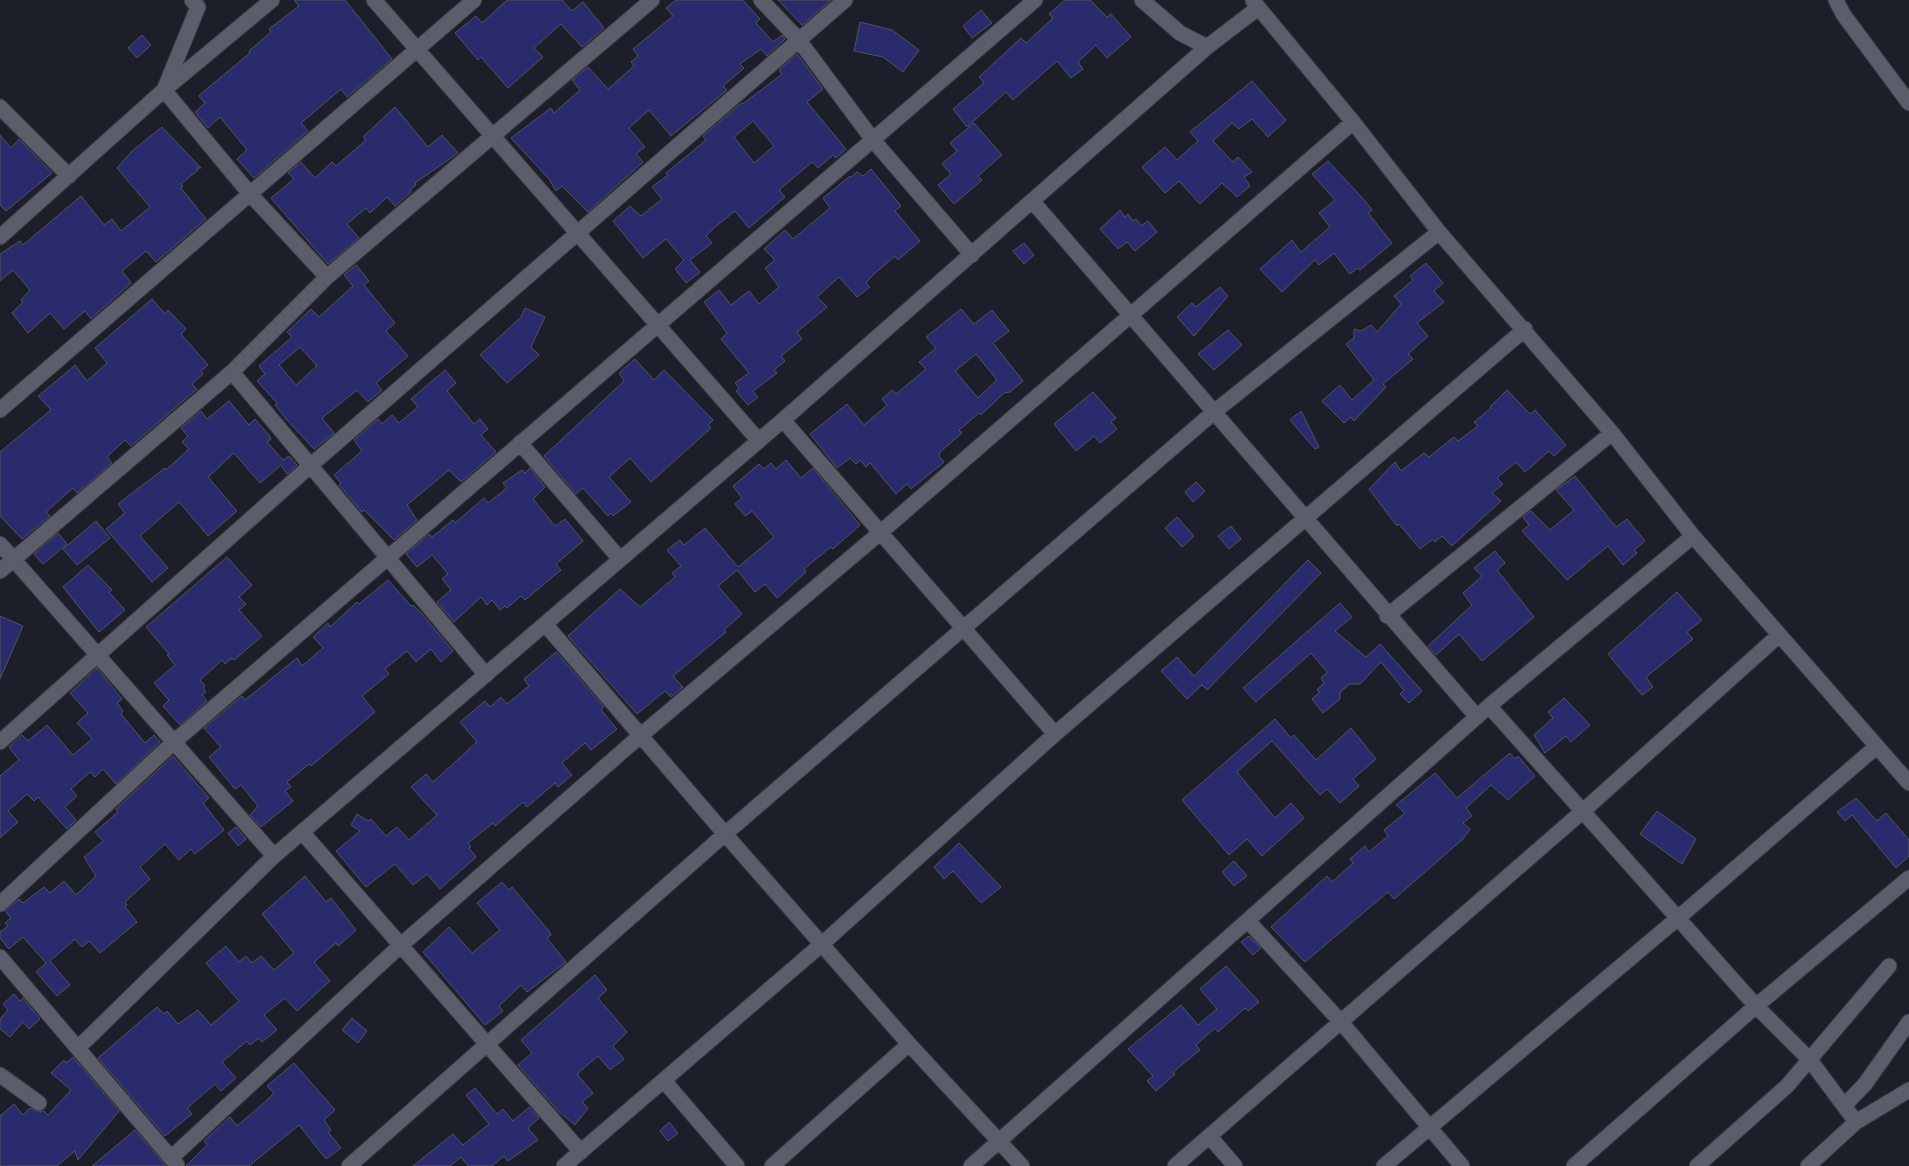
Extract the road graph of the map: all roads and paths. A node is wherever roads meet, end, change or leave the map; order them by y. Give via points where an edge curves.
1 (192, 0) edge
2 (272, 0) edge
3 (374, 0) edge
4 (474, 0) edge
5 (652, 0) edge
6 (761, 0) edge
7 (845, 0) edge
8 (1034, 0) edge
9 (1142, 0) edge
10 (1836, 0) edge
11 (1255, 4) edge
12 (634, 6) edge
13 (798, 40) junction
14 (1207, 47) junction
15 (417, 49) junction
16 (164, 90) junction
17 (1909, 103) edge
18 (0, 107) edge
19 (1353, 122) junction
20 (494, 137) junction
21 (873, 140) junction
22 (69, 176) junction
23 (250, 194) junction
24 (1033, 202) junction
25 (1439, 232) junction
26 (578, 233) junction
27 (0, 237) edge
28 (972, 255) junction
29 (327, 277) junction
30 (1131, 314) junction
31 (658, 325) junction
32 (1525, 329) junction
33 (232, 372) junction
34 (0, 410) edge
35 (1214, 412) junction
36 (783, 420) junction
37 (1612, 433) junction
38 (759, 441) junction
39 (520, 443) junction
40 (310, 466) junction
41 (1307, 519) junction
42 (881, 532) junction
43 (1693, 536) junction
44 (0, 544) edge
45 (388, 558) junction
46 (620, 559) junction
47 (13, 560) junction
48 (0, 571) edge
49 (1387, 616) junction
50 (545, 624) junction
51 (964, 629) junction
52 (1778, 636) junction
53 (96, 655) junction
54 (486, 675) junction
55 (1489, 706) junction
56 (1477, 717) junction
57 (1055, 734) junction
58 (640, 736) junction
59 (174, 741) junction
60 (0, 742) edge
61 (1876, 747) junction
62 (1909, 783) edge
63 (1582, 811) junction
64 (302, 832) junction
65 (725, 834) junction
66 (274, 856) junction
67 (1909, 878) edge
68 (0, 904) edge
69 (1678, 918) junction
70 (1249, 922) junction
71 (822, 944) junction
72 (400, 946) junction
73 (0, 957) edge
74 (1888, 966) dead end
75 (1756, 1006) junction
76 (1342, 1022) junction
77 (1909, 1022) edge
78 (909, 1044) junction
79 (486, 1045) junction
80 (78, 1048) junction
81 (1810, 1060) junction
82 (0, 1075) edge
83 (665, 1082) junction
84 (1909, 1090) edge
85 (40, 1103) dead end
86 (1844, 1106) junction
87 (1856, 1122) junction
88 (1430, 1128) junction
89 (1210, 1137) junction
90 (1000, 1141) junction
91 (581, 1152) junction
92 (174, 1162) edge
93 (1584, 1163) edge
94 (349, 1166) edge
95 (564, 1166) edge
96 (737, 1166) edge
97 (772, 1166) edge
98 (971, 1166) edge
99 (1022, 1166) edge
100 (1175, 1166) edge
101 (1235, 1166) edge
102 (1384, 1166) edge
103 (1462, 1166) edge
104 (1697, 1166) edge
105 (1808, 1166) edge

1 - 16 street via 198,7
2 - 16 street
3 - 15 street
4 - 15 street
5 - 12 street
6 - 13 street
7 - 13 street
8 - 21 street
9 - 14 street via 1180,33
10 - 17 street
11 - 14 street
11 - 19 street
12 - 20 street
13 - 21 street
13 - 26 street
14 - 24 street
15 - 20 street
15 - 23 street
16 - 22 street
16 - 23 street
18 - 22 street
19 - 25 street
19 - 30 street
20 - 26 street
20 - 29 street
21 - 28 street
21 - 31 street
22 - 27 street
23 - 29 street
23 - 34 street
24 - 28 street
24 - 30 street
25 - 32 street
25 - 35 street
26 - 31 street
26 - 40 street
28 - 36 street
29 - 33 street
30 - 35 street
30 - 42 street
31 - 38 street
31 - 39 street
32 - 37 street
32 - 41 street
33 - 40 street
33 - 47 street
35 - 41 street
35 - 51 street
36 - 38 street
36 - 42 street
37 - 43 street
37 - 49 street
38 - 46 street
39 - 45 street
39 - 46 street
40 - 45 street
40 - 53 street
41 - 49 street
41 - 57 street
42 - 51 street
42 - 58 street
43 - 52 street
43 - 55 street
44 - 47 street
45 - 54 street
45 - 59 street
46 - 50 street
47 - 48 street
47 - 53 street
49 - 56 street
50 - 54 street
50 - 58 street
51 - 57 street
51 - 65 street
52 - 61 street
52 - 63 street
53 - 59 street
53 - 60 street
54 - 64 street
55 - 56 street
55 - 63 street
56 - 70 street
57 - 71 street
58 - 65 street
58 - 72 street
59 - 66 street
59 - 68 street
61 - 62 street
61 - 69 street
63 - 69 street
63 - 76 street
64 - 66 street
64 - 72 street
65 - 71 street
65 - 79 street
66 - 80 street
67 - 75 street
69 - 75 street
69 - 88 street
70 - 76 street
70 - 90 street
71 - 78 street
71 - 83 street
72 - 79 street
72 - 92 street
73 - 80 street
74 - 81 street
75 - 81 street
75 - 93 street
76 - 88 street
76 - 89 street
77 - 86 street
78 - 90 street
78 - 97 street
79 - 91 street
79 - 94 street
80 - 92 street
81 - 86 street
81 - 104 street via 1787,1086
82 - 85 street
83 - 91 street
83 - 96 street
84 - 87 street
86 - 87 street
87 - 105 street
88 - 102 street
88 - 103 street
89 - 100 street
89 - 101 street
90 - 98 street
90 - 99 street
91 - 95 street

